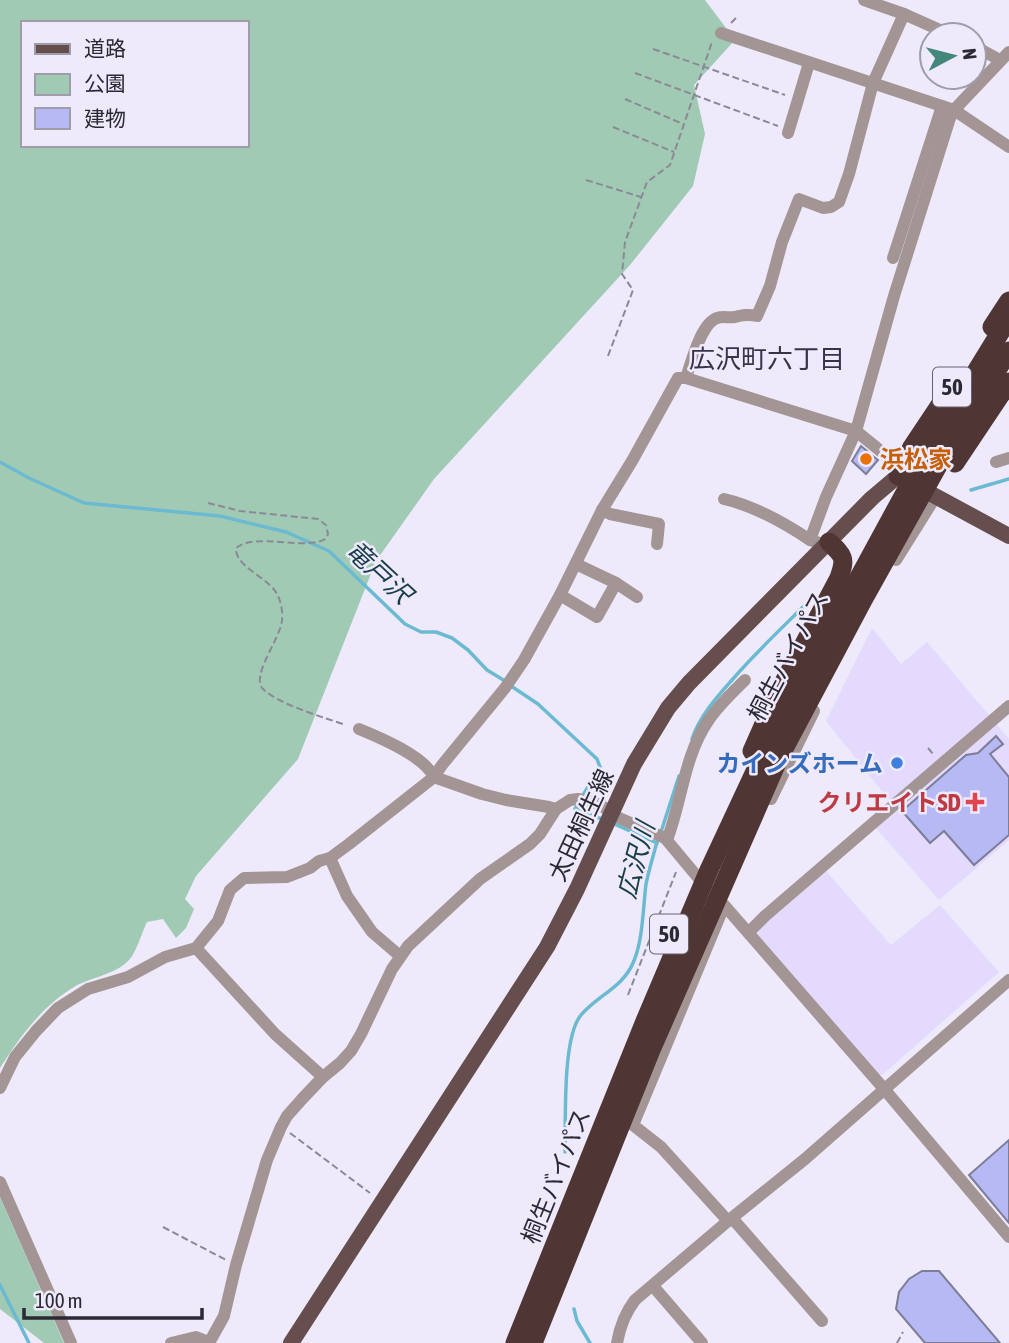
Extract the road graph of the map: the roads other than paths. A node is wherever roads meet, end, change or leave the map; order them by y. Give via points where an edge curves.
1 (864, 0) edge
2 (904, 14) junction
3 (920, 21) edge
4 (721, 33) road end
5 (988, 51) edge
6 (1005, 56) edge
7 (809, 62) junction
8 (873, 83) junction
9 (948, 108) junction
10 (783, 130) road end
11 (1009, 147) edge
12 (893, 258) dead end
13 (1009, 301) edge
14 (1009, 318) edge
15 (1009, 351) edge
16 (685, 378) junction
17 (1009, 382) edge
18 (856, 431) junction
19 (898, 476) junction
20 (936, 496) junction
21 (724, 499) dead end
22 (602, 510) junction
23 (1009, 537) edge
24 (819, 541) junction
25 (657, 544) dead end
26 (576, 564) junction
27 (615, 583) junction
28 (560, 595) junction
29 (637, 597) dead end
30 (745, 680) dead end
31 (1009, 706) edge
32 (359, 729) road end
33 (772, 754) junction
34 (434, 778) junction
35 (555, 809) junction
36 (612, 812) junction
37 (663, 838) junction
38 (330, 858) junction
39 (692, 870) junction
40 (724, 905) junction
41 (749, 932) junction
42 (196, 948) junction
43 (400, 956) junction
44 (1009, 979) edge
45 (323, 1076) junction
46 (0, 1088) edge
47 (885, 1090) junction
48 (633, 1125) junction
49 (0, 1182) edge
50 (730, 1220) junction
51 (1009, 1237) edge
52 (653, 1286) junction
53 (553, 1296) junction
54 (822, 1321) dead end
55 (71, 1343) edge
56 (171, 1343) edge
57 (209, 1343) edge
58 (291, 1343) edge
59 (515, 1343) edge
60 (533, 1343) edge
61 (617, 1343) edge
62 (702, 1343) edge

1 - 2 street
2 - 3 street
2 - 8 street
4 - 7 street
5 - 6 street
6 - 9 street
7 - 8 street
7 - 10 street
8 - 9 street
8 - 16 street via 839,202 823,208 799,199 757,316 746,313 710,322
9 - 11 street
9 - 12 street
9 - 18 street via 950,118
13 - 19 highway, 50 via 912,447
14 - 33 highway, 桐生バイパス / 50 via 931,445
15 - 33 highway, 桐生バイパス / 50
16 - 18 street
16 - 22 street via 674,383
17 - 20 highway, 50
18 - 19 street via 888,457
18 - 24 street via 826,497
19 - 20 main road
19 - 24 main road, 太田桐生線
20 - 23 main road
20 - 40 street via 828,683
21 - 24 street via 763,512
22 - 25 street via 659,524
22 - 26 street
24 - 36 main road, 太田桐生線 via 668,708
24 - 39 highway, 50 via 840,553 844,561 839,578
26 - 27 street
26 - 28 street
27 - 28 street via 597,617
27 - 29 street
28 - 34 street via 505,688
30 - 37 street via 708,720 699,737
31 - 41 street
32 - 34 street via 411,756 430,769
33 - 53 highway, 桐生バイパス / 50
33 - 59 highway, 桐生バイパス / 50 via 709,870
34 - 35 street via 482,794
34 - 38 street
35 - 36 street via 570,800 585,800
35 - 43 street via 530,845 480,879
36 - 37 street
36 - 58 main road, 太田桐生線 via 547,947
37 - 39 street
38 - 42 street via 287,877 244,878 230,890 218,921
38 - 43 street via 347,896 372,932
39 - 59 highway, 50 via 576,1160 537,1265
40 - 41 street
40 - 48 street
41 - 47 street
42 - 45 street via 275,1034
42 - 46 street via 73,997 15,1057
43 - 45 street via 351,1051
44 - 47 street
45 - 57 street via 281,1127 267,1160 224,1316
47 - 50 street
47 - 51 street
48 - 50 street via 661,1147
48 - 53 highway, 50 via 585,1238
49 - 55 street
50 - 52 street
50 - 54 street
52 - 61 street via 625,1313
52 - 62 street
53 - 60 highway, 桐生バイパス / 50
56 - 57 street via 196,1337

